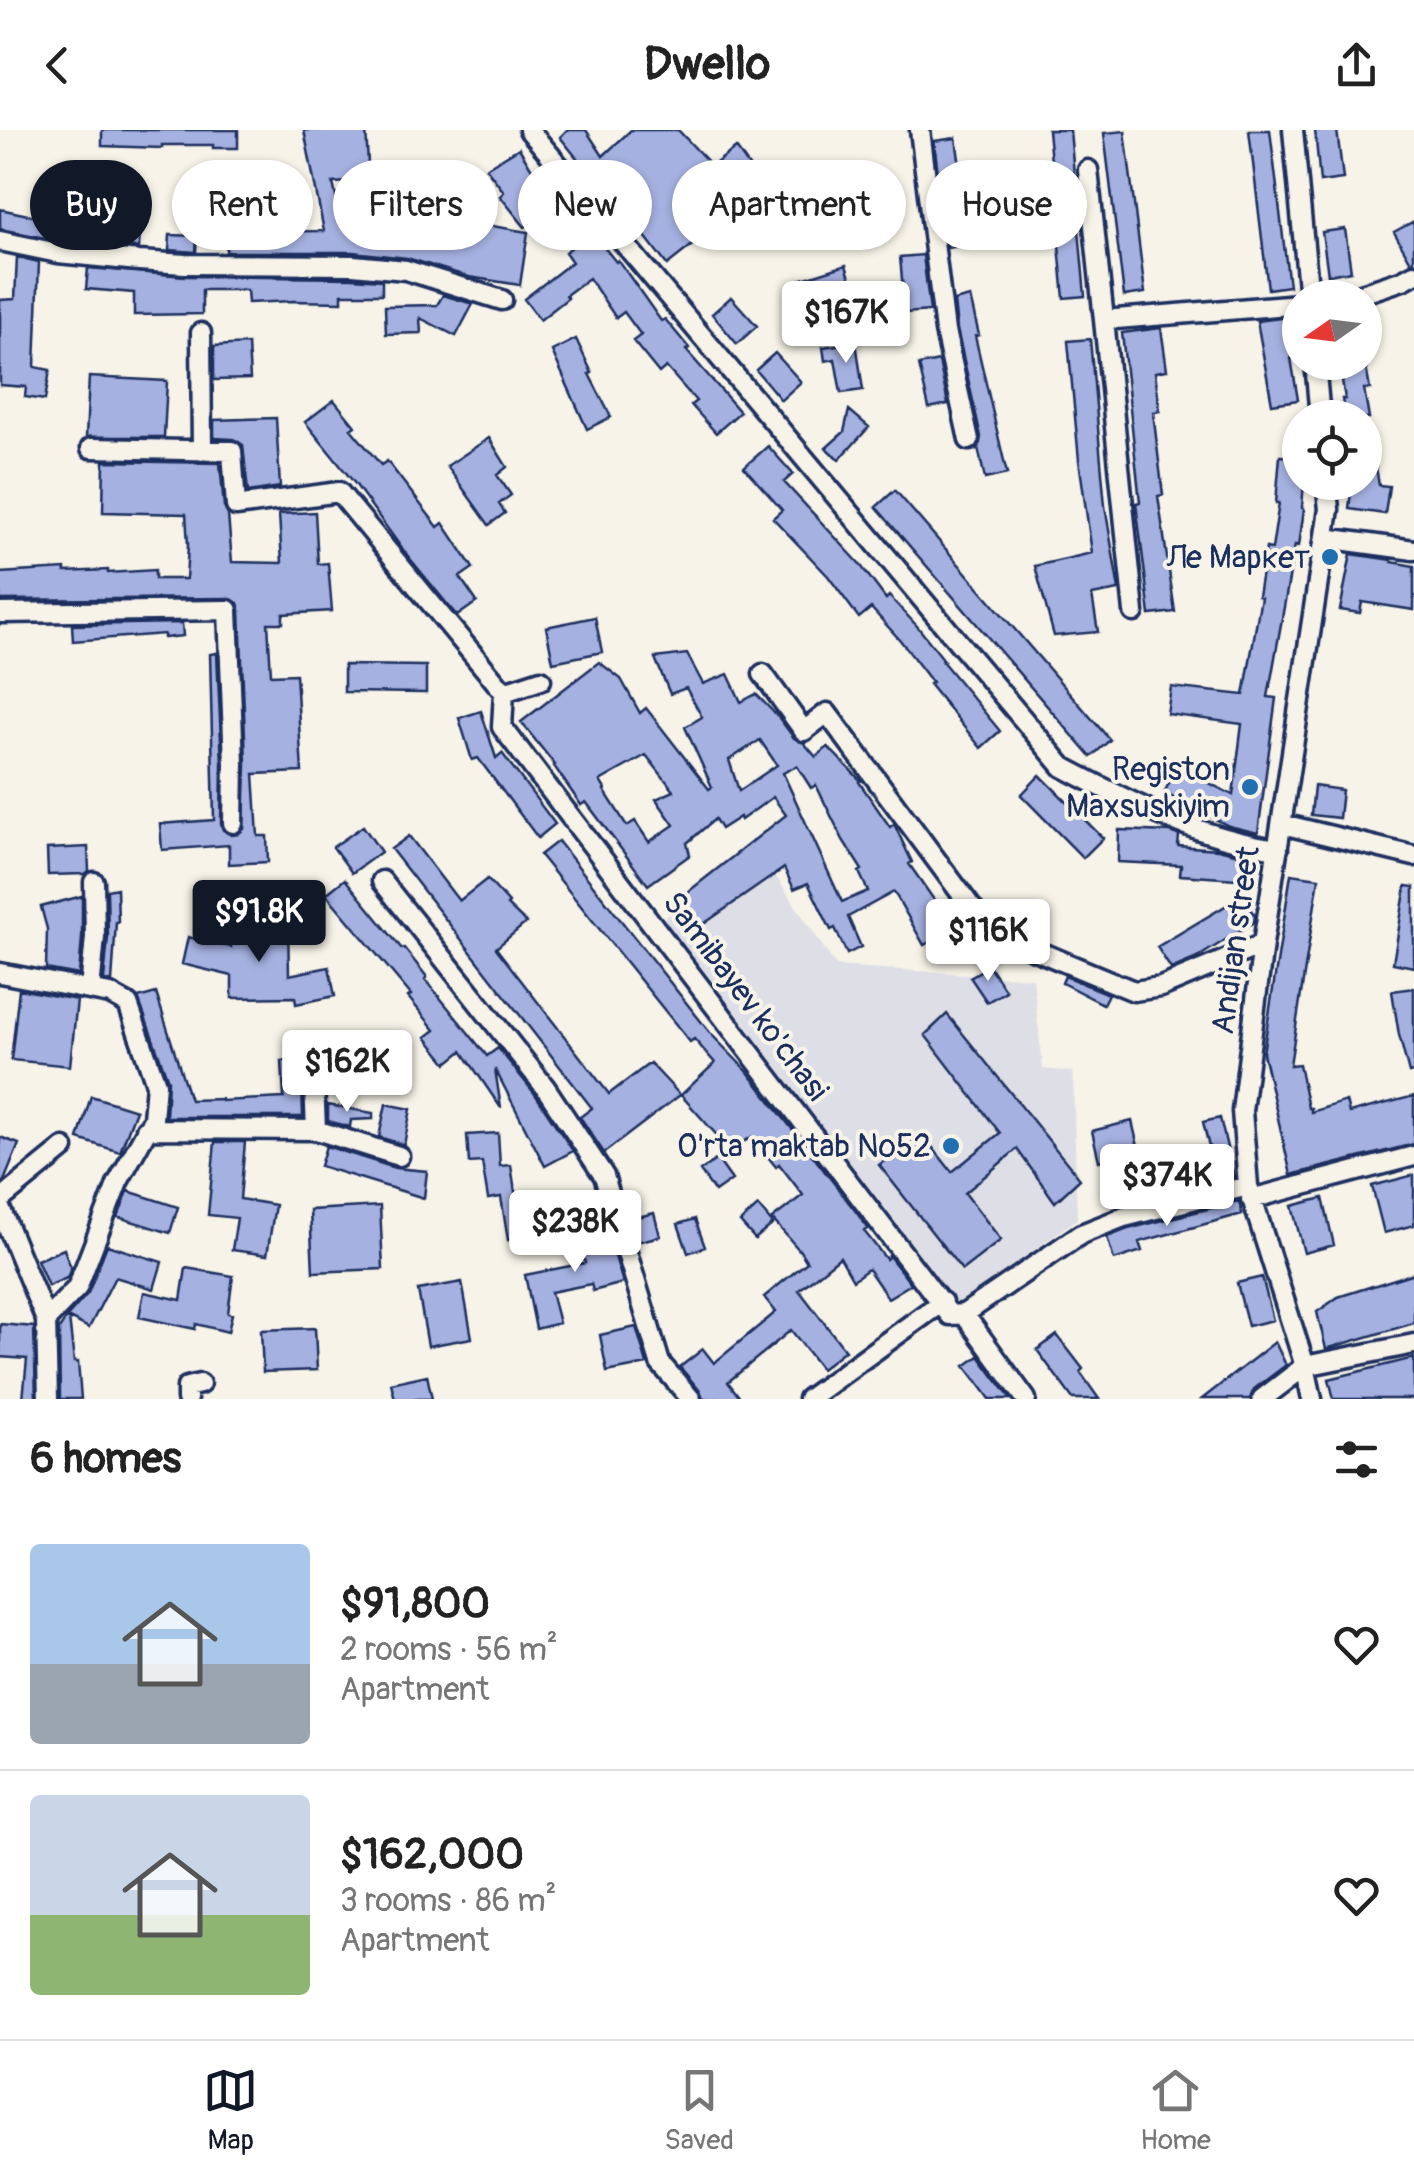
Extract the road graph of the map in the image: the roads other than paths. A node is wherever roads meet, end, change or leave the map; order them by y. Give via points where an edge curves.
1 (529, 130) edge
2 (920, 130) edge
3 (1293, 130) edge
4 (1088, 170) dead end
5 (0, 241) edge
6 (1414, 274) edge
7 (1307, 280) edge
8 (1382, 287) edge
9 (502, 300) dead end
10 (1282, 305) edge
11 (1104, 320) junction
12 (201, 333) dead end
13 (969, 440) dead end
14 (91, 448) dead end
15 (202, 451) junction
16 (1328, 500) edge
17 (1325, 538) junction
18 (1414, 550) edge
19 (1134, 612) dead end
20 (0, 613) edge
21 (763, 674) dead end
22 (540, 680) dead end
23 (504, 692) junction
24 (233, 823) dead end
25 (1282, 824) junction
26 (1278, 849) junction
27 (1414, 856) edge
28 (382, 880) dead end
29 (94, 882) dead end
30 (1263, 944) junction
31 (0, 974) edge
32 (90, 990) junction
33 (314, 1081) dead end
34 (146, 1129) junction
35 (316, 1130) junction
36 (64, 1148) dead end
37 (398, 1156) dead end
38 (1414, 1156) edge
39 (1250, 1192) junction
40 (0, 1200) edge
41 (0, 1208) edge
42 (942, 1302) junction
43 (964, 1314) junction
44 (46, 1320) junction
45 (1414, 1344) edge
46 (1305, 1366) junction
47 (48, 1399) edge
48 (692, 1399) edge
49 (808, 1399) edge
50 (1026, 1399) edge
51 (1262, 1399) edge
52 (1312, 1399) edge

1 - 26 street via 1063,767 1144,809 1242,844
2 - 13 street via 946,331
3 - 7 street
4 - 11 street
5 - 9 street via 184,264 406,270
6 - 8 street
10 - 11 street
11 - 19 street
12 - 15 street
14 - 15 street
15 - 23 street via 232,452 236,506 339,492
16 - 17 street, Andijan street
17 - 18 street
17 - 25 street, Andijan street
20 - 24 street via 228,610
21 - 30 street via 804,730 827,713 988,930 1134,990 1160,987
22 - 23 street
23 - 42 street, Samibayev ko'chasi via 502,728
25 - 26 street, Andijan street
25 - 27 street
26 - 30 street, Andijan street
28 - 48 street via 545,1087 604,1176 660,1362
29 - 32 street
30 - 39 street, Andijan street via 1242,1111
31 - 32 street
32 - 34 street via 128,1004 156,1084
33 - 35 street
34 - 35 street
34 - 44 street via 77,1288
35 - 37 street
36 - 40 street
38 - 39 street
39 - 43 street via 1124,1216 1081,1234
39 - 46 street, Andijan street
41 - 44 street
42 - 43 street, Samibayev ko'chasi via 950,1314
42 - 49 street
43 - 50 street, Samibayev ko'chasi
44 - 47 street
45 - 46 street
46 - 51 street
46 - 52 street, Andijan street

